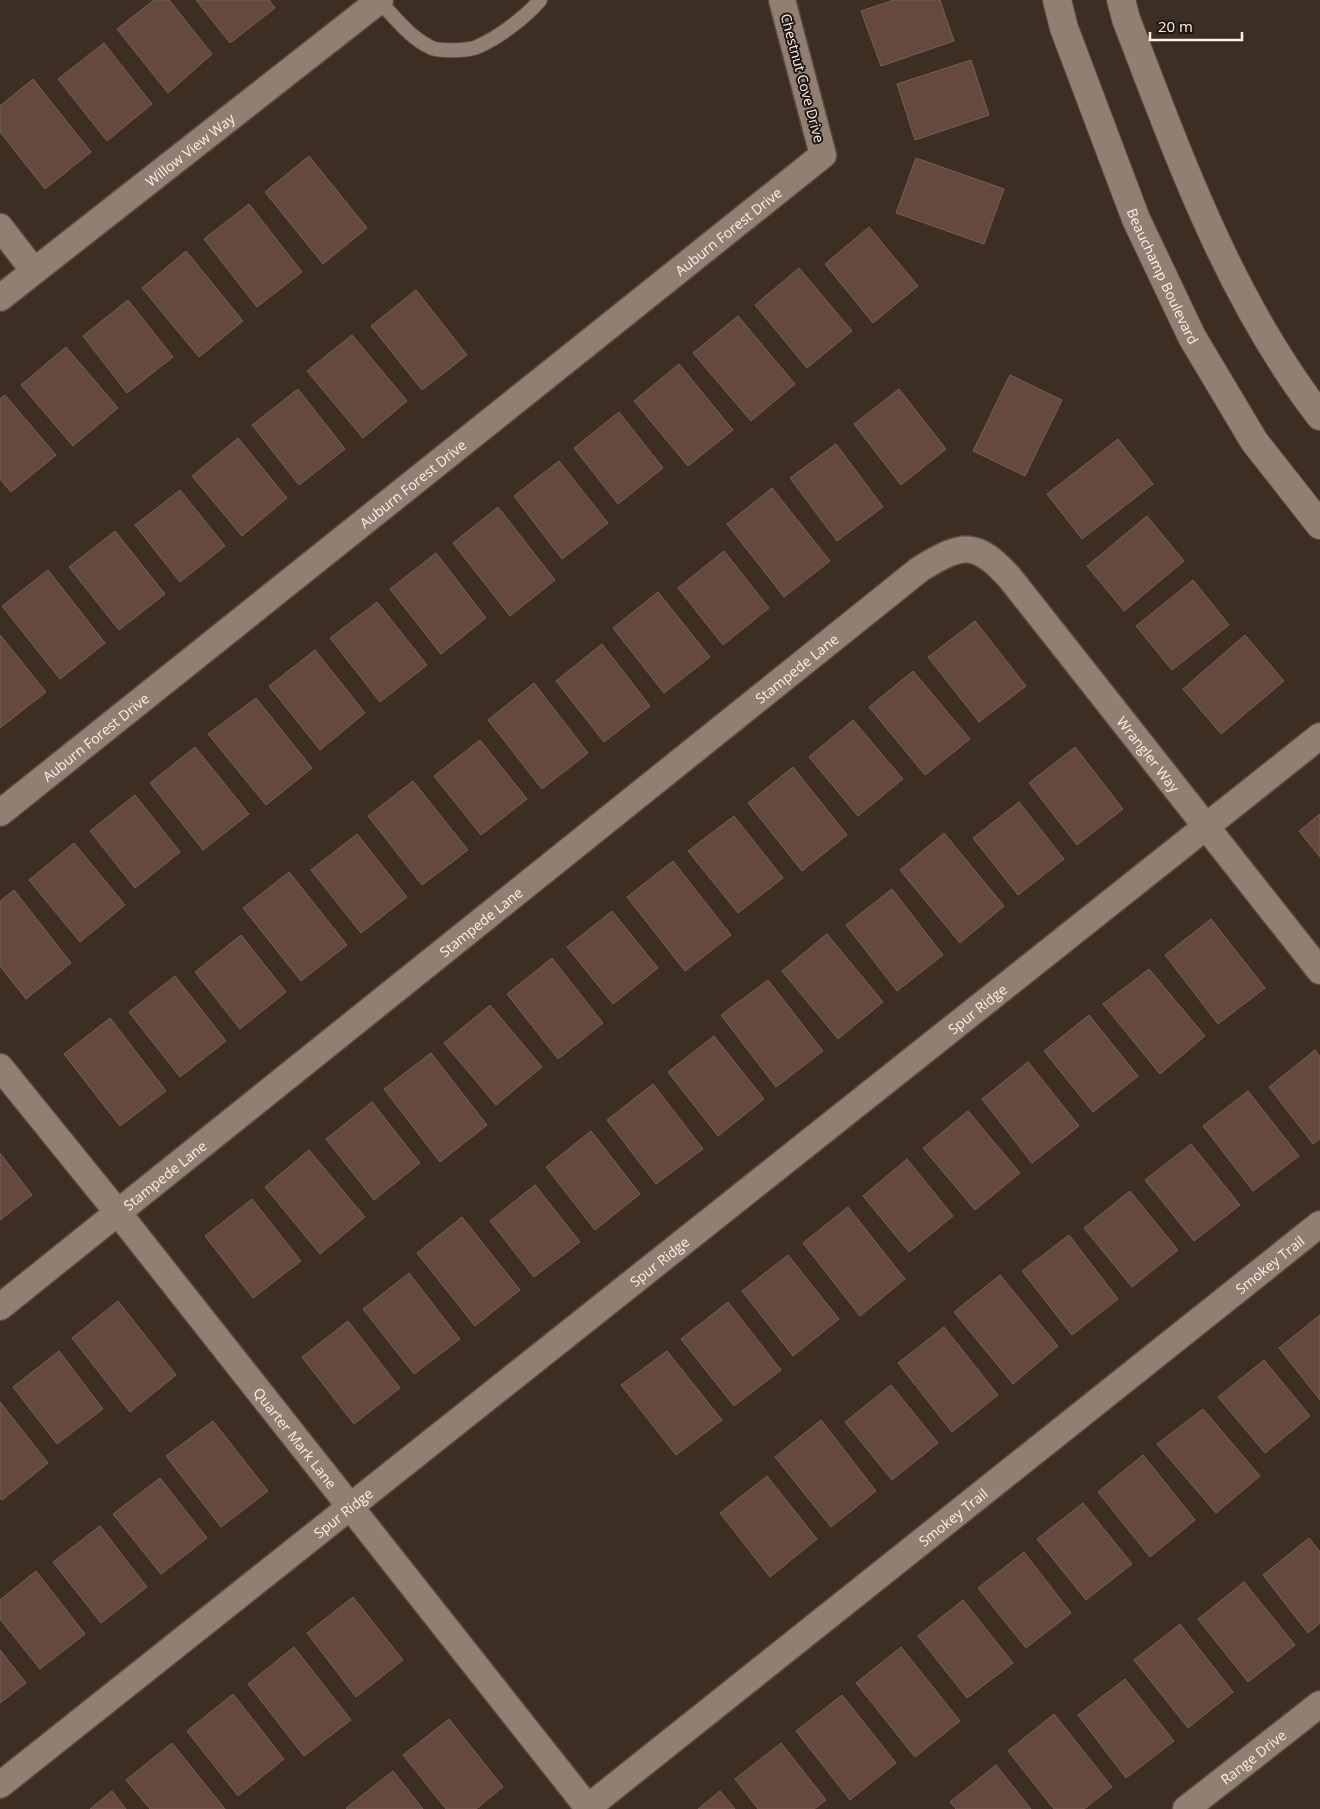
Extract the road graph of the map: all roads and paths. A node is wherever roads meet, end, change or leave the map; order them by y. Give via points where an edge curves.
1 (380, 0) edge
2 (540, 0) edge
3 (782, 0) edge
4 (1057, 0) edge
5 (1121, 0) edge
6 (823, 155) joint
7 (0, 227) edge
8 (34, 271) junction
9 (0, 298) edge
10 (1320, 416) edge
11 (1320, 525) edge
12 (967, 547) joint
13 (1320, 736) edge
14 (0, 813) edge
15 (1205, 826) junction
16 (1320, 971) edge
17 (0, 1067) edge
18 (119, 1214) junction
19 (1320, 1224) edge
20 (0, 1308) edge
21 (350, 1507) junction
22 (1320, 1704) edge
23 (0, 1785) edge
24 (588, 1808) edge
25 (1186, 1809) edge

1 - 2 lane via 413,37 432,49 454,50 478,47 529,13
1 - 8 street, Willow View Way
3 - 6 street, Chestnut Cove Drive
4 - 11 street, Beauchamp Boulevard via 1064,28 1136,219 1192,337 1254,441
5 - 10 street via 1180,161 1244,299 1301,392
6 - 14 street, Auburn Forest Drive
7 - 8 street
8 - 9 street, Willow View Way
12 - 15 street, Wrangler Way via 993,559 1010,578
12 - 18 street, Stampede Lane via 946,553 920,569
13 - 15 street, Spur Ridge
15 - 16 street, Wrangler Way
15 - 21 street, Spur Ridge
17 - 18 street, Quarter Mark Lane
18 - 20 street, Stampede Lane
18 - 21 street, Quarter Mark Lane
19 - 24 street, Smokey Trail
21 - 23 street, Spur Ridge
21 - 24 street, Quarter Mark Lane
22 - 25 street, Range Drive

